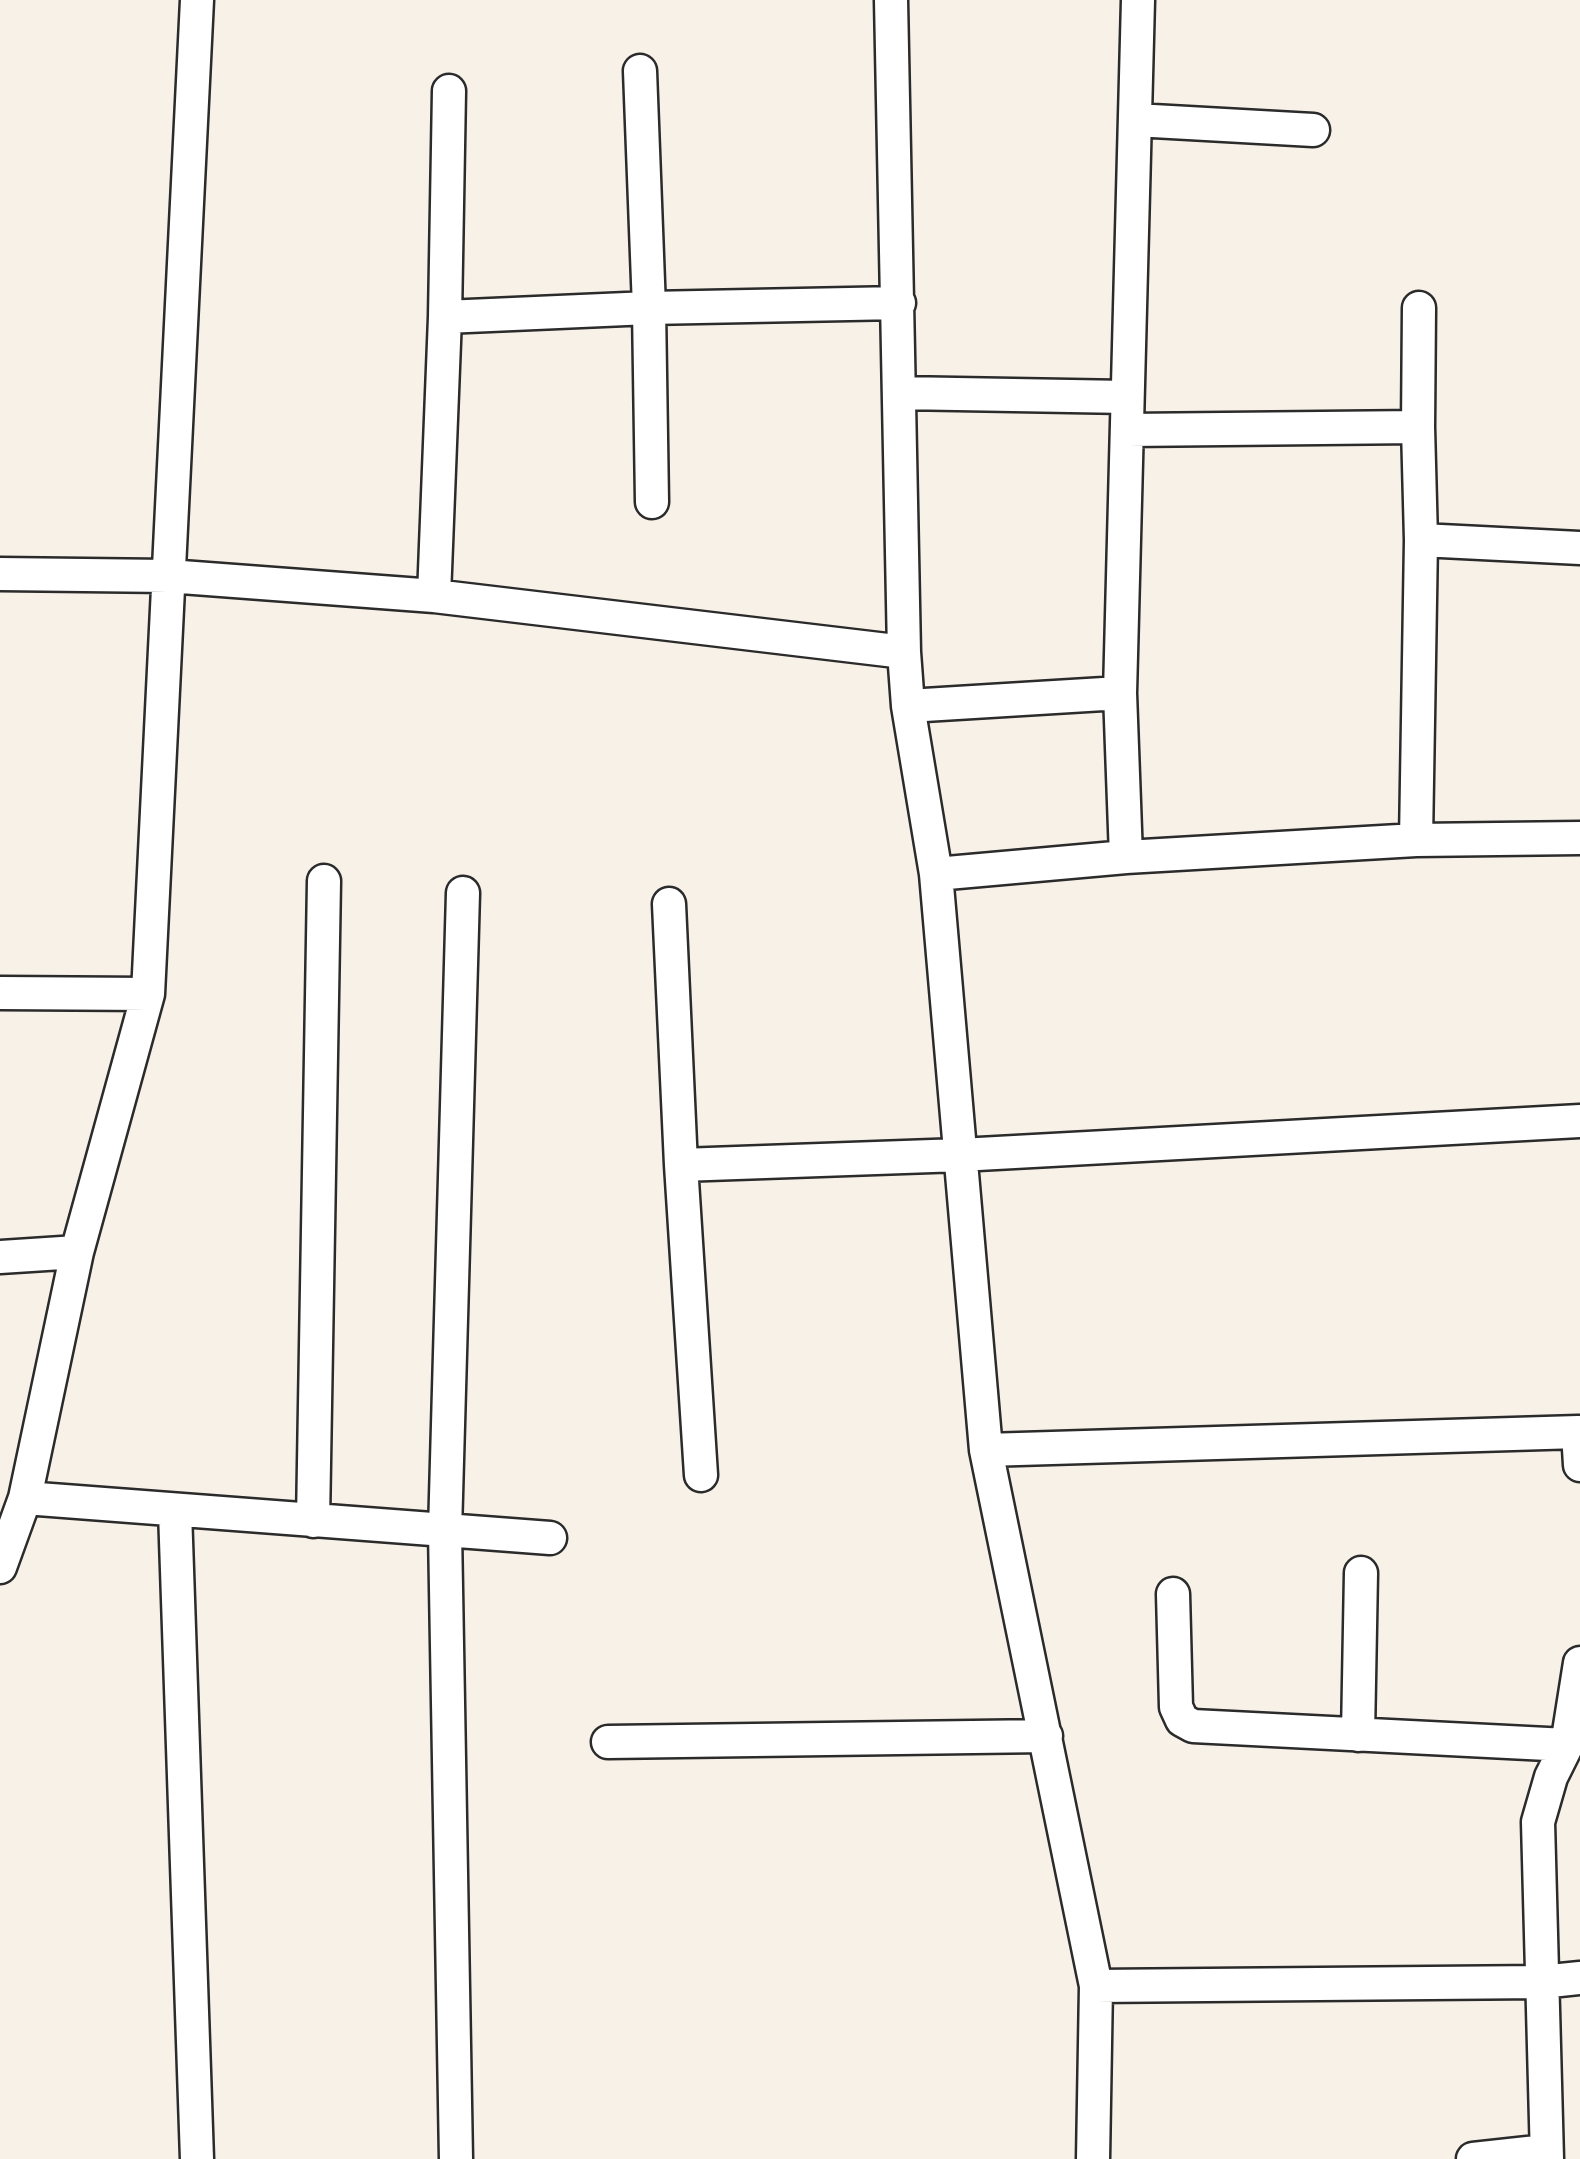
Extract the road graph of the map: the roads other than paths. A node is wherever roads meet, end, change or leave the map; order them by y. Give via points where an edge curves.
1 (197, 0) edge
2 (891, 0) edge
3 (1138, 0) edge
4 (639, 71) dead end
5 (449, 91) dead end
6 (1135, 120) junction
7 (1313, 130) dead end
8 (899, 303) junction
9 (649, 308) junction
10 (1419, 308) dead end
11 (445, 317) junction
12 (900, 393) junction
13 (1127, 397) junction
14 (1418, 427) junction
15 (1128, 430) junction
16 (652, 502) dead end
17 (1420, 540) junction
18 (1580, 548) edge
19 (0, 574) edge
20 (168, 576) junction
21 (434, 596) junction
22 (904, 652) junction
23 (1120, 693) junction
24 (908, 706) junction
25 (1580, 838) edge
26 (1416, 840) junction
27 (1126, 857) junction
28 (936, 874) junction
29 (324, 881) dead end
30 (463, 893) dead end
31 (669, 904) dead end
32 (0, 993) edge
33 (148, 994) junction
34 (1580, 1121) edge
35 (960, 1154) junction
36 (681, 1165) junction
37 (77, 1252) junction
38 (0, 1257) edge
39 (1579, 1423) edge
40 (986, 1450) junction
41 (1580, 1465) edge
42 (701, 1475) dead end
43 (25, 1498) junction
44 (175, 1511) junction
45 (313, 1521) junction
46 (445, 1531) junction
47 (551, 1538) dead end
48 (0, 1567) edge
49 (1361, 1573) dead end
50 (1173, 1594) dead end
51 (1580, 1663) edge
52 (1358, 1735) junction
53 (1046, 1736) junction
54 (608, 1742) dead end
55 (1567, 1745) junction
56 (1580, 1978) edge
57 (1541, 1982) junction
58 (1096, 1986) junction
59 (1546, 2155) edge
60 (197, 2159) edge
61 (456, 2159) edge
62 (1093, 2159) edge
63 (1473, 2159) edge

1 - 20 street
2 - 8 street
3 - 6 street
4 - 9 street
5 - 11 street
6 - 7 street
6 - 13 street
8 - 9 street
8 - 12 street
9 - 11 street
9 - 16 street
10 - 14 street
11 - 21 street
12 - 13 street
12 - 22 street
13 - 15 street
14 - 15 street
14 - 17 street
15 - 23 street
17 - 18 street
17 - 26 street
19 - 20 street
20 - 21 street
20 - 33 street
21 - 22 street
22 - 24 street
23 - 24 street
23 - 27 street
24 - 28 street
25 - 26 street
26 - 27 street
27 - 28 street
28 - 35 street
29 - 45 street
30 - 46 street
31 - 36 street
32 - 33 street
33 - 37 street
34 - 35 street
35 - 36 street
35 - 40 street
36 - 42 street
37 - 38 street
37 - 43 street
39 - 40 street
39 - 41 street
40 - 53 street
43 - 44 street
43 - 48 street
44 - 45 street
44 - 60 street
45 - 46 street
46 - 47 street
46 - 61 street
49 - 52 street
50 - 52 street via 1175,1707 1182,1720 1193,1726
51 - 55 street
52 - 55 street
53 - 54 street
53 - 58 street
55 - 57 street via 1551,1777 1538,1822
56 - 57 street
57 - 58 street
57 - 59 street
58 - 62 street
59 - 63 street

